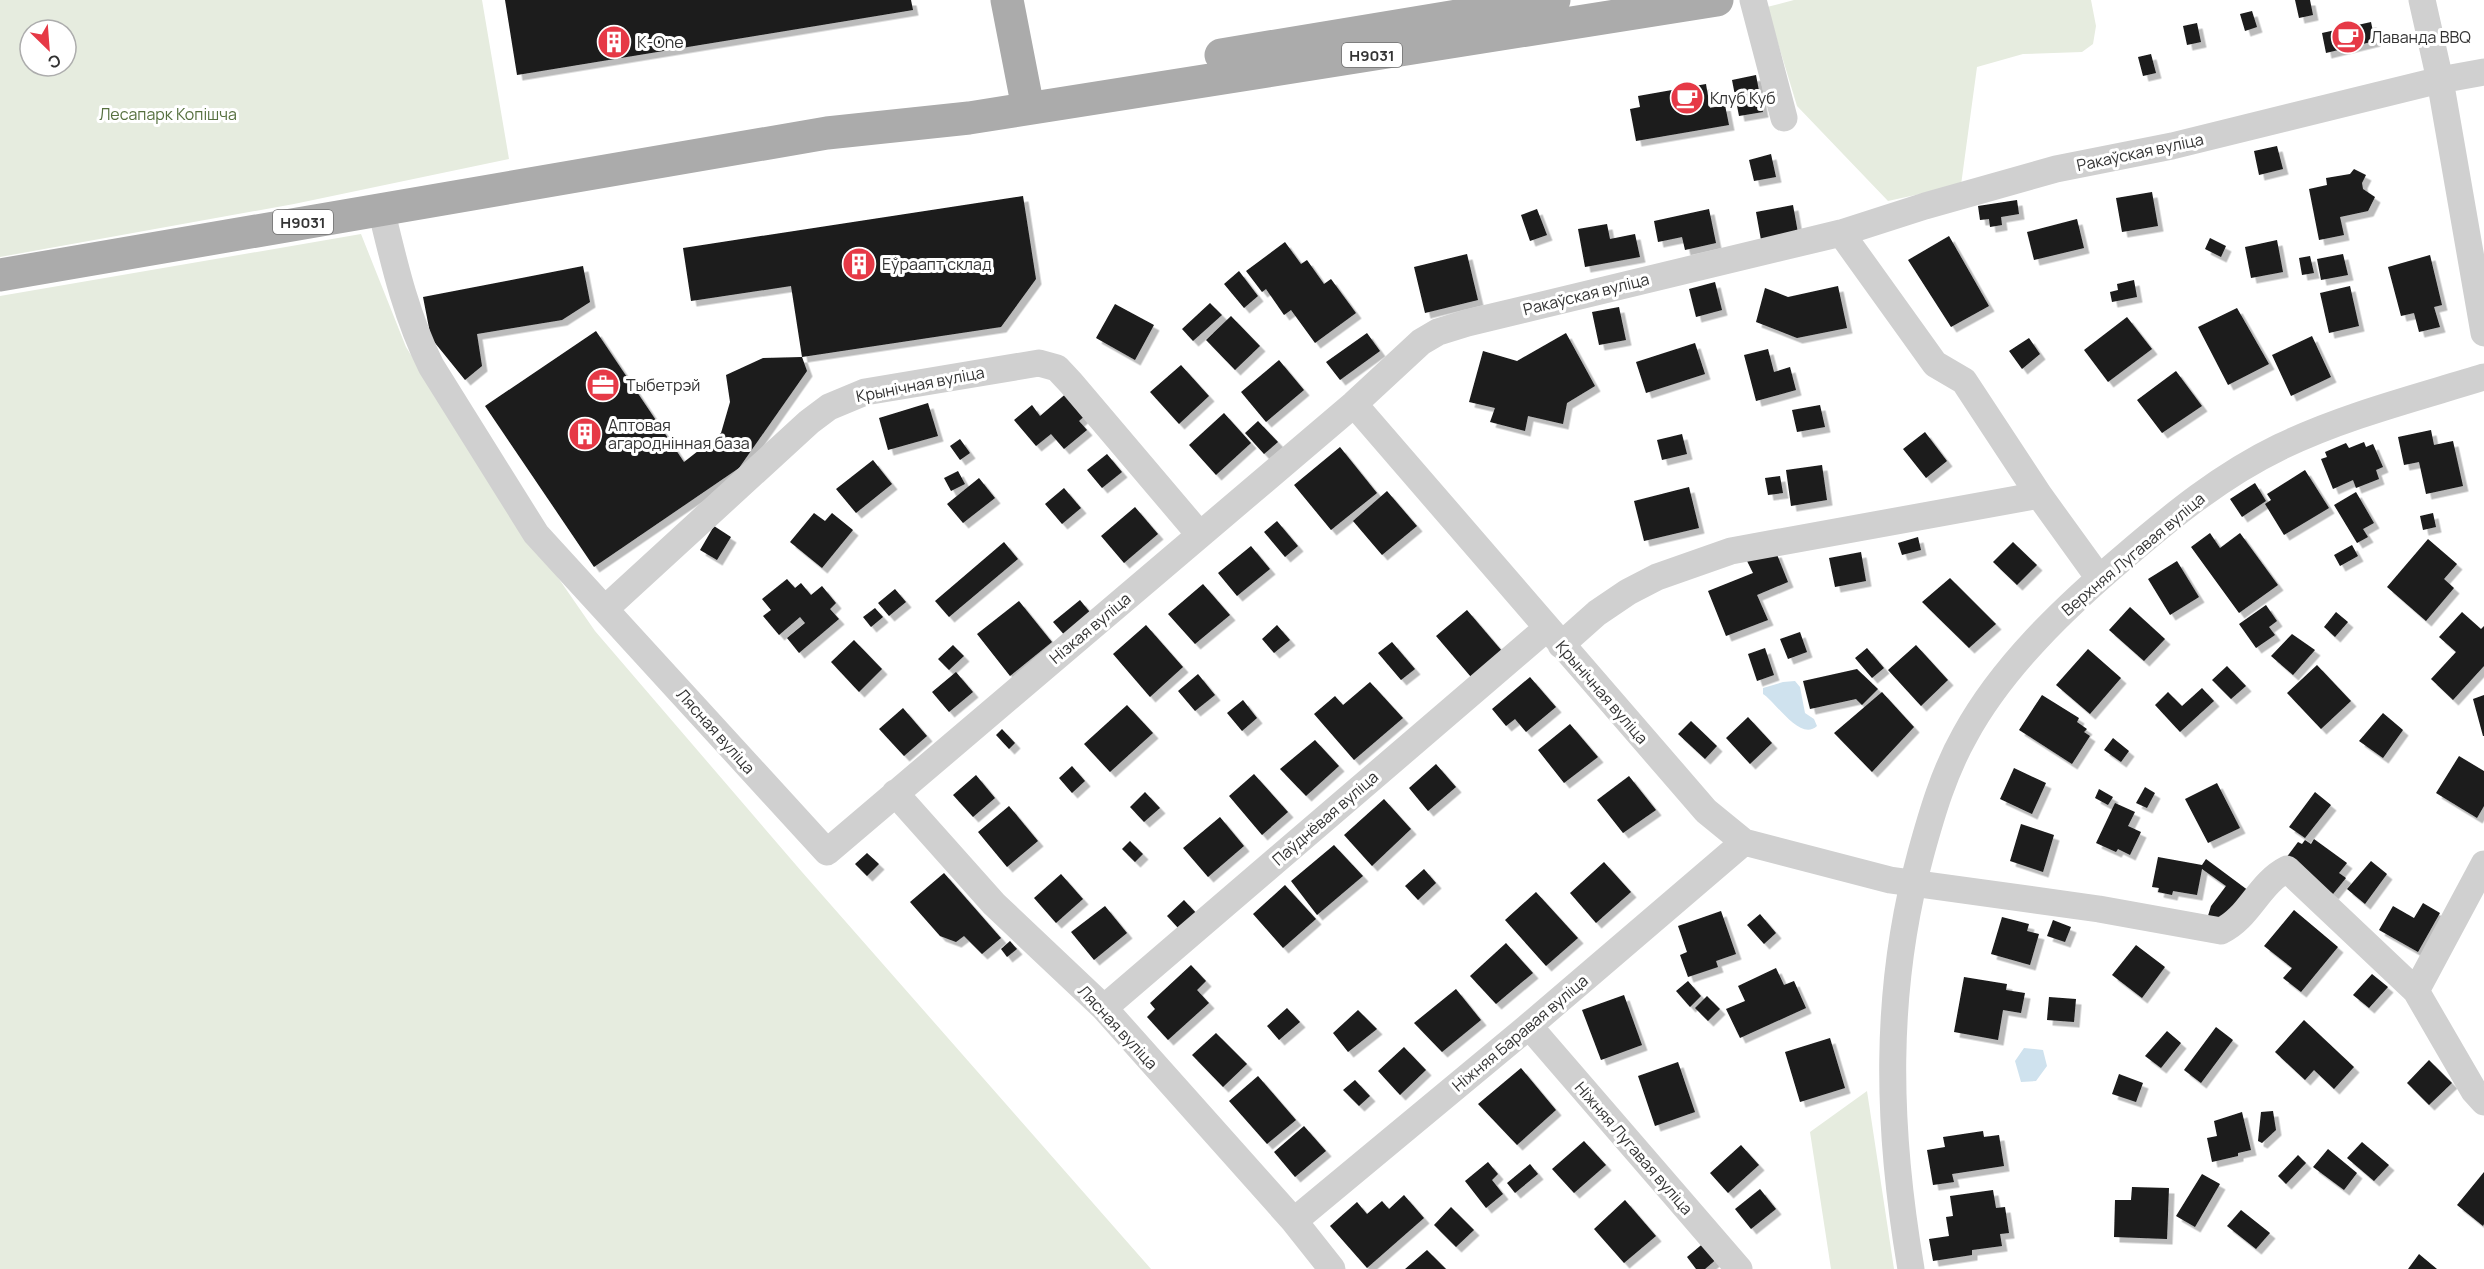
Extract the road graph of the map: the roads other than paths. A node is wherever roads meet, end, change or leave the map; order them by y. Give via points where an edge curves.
1 (1007, 0) edge
2 (1554, 0) edge
3 (1717, 0) edge
4 (1753, 0) edge
5 (2422, 0) edge
6 (2484, 72) edge
7 (2440, 80) junction
8 (1026, 98) junction
9 (1784, 118) dead end
10 (381, 208) junction
11 (1841, 233) junction
12 (0, 275) edge
13 (2484, 333) edge
14 (2484, 377) edge
15 (1354, 404) junction
16 (2039, 495) junction
17 (1200, 535) junction
18 (2099, 578) junction
19 (605, 609) junction
20 (1554, 636) junction
21 (895, 794) junction
22 (1744, 842) junction
23 (827, 852) joint
24 (2484, 864) edge
25 (1912, 885) junction
26 (2416, 991) junction
27 (1104, 1008) junction
28 (1528, 1026) junction
29 (2484, 1102) edge
30 (1294, 1221) junction
31 (1332, 1269) edge
32 (1739, 1269) edge
33 (1911, 1269) edge

1 - 8 main road
2 - 8 main road, Н9031
3 - 8 main road, Н9031
4 - 9 street
5 - 7 street
6 - 7 street, Ракаўская вуліца
7 - 11 street, Ракаўская вуліца via 2172,146 2056,169
7 - 13 street
8 - 10 main road, Н9031 via 969,118 827,133
10 - 12 main road, Н9031
10 - 19 street, Лясная вуліца via 408,315 431,366 536,534
11 - 15 street, Ракаўская вуліца via 1438,332 1421,342
11 - 16 street via 1935,364 1964,381
14 - 18 street, Верхняя Лугавая вуліца via 2365,414 2282,446 2243,466 2182,507
15 - 17 street, Нізкая вуліца
15 - 20 street, Крынічная вуліца
16 - 18 street
16 - 20 street, Паўднёвая вуліца via 1731,551 1657,577
17 - 19 street, Крынічная вуліца via 1057,368 1039,363 865,392 829,408
17 - 21 street, Нізкая вуліца
18 - 25 street, Верхняя Лугавая вуліца via 2025,652 1965,734 1947,771
19 - 23 street, Лясная вуліца
20 - 22 street, Крынічная вуліца via 1706,811
20 - 27 street, Паўднёвая вуліца
21 - 23 street, Нізкая вуліца
21 - 27 street, Лясная вуліца via 994,904
22 - 25 street, Крынічная вуліца
22 - 28 street, Ніжняя Баравая вуліца
24 - 26 street
25 - 26 street, Крынічная вуліца via 2099,909 2221,931 2233,925 2274,875 2287,869
25 - 33 street, Верхняя Лугавая вуліца via 1896,985 1892,1068 1899,1198
26 - 29 street
27 - 30 street, Лясная вуліца
28 - 30 street, Ніжняя Баравая вуліца
28 - 32 street, Ніжняя Лугавая вуліца
30 - 31 street, Лясная вуліца

